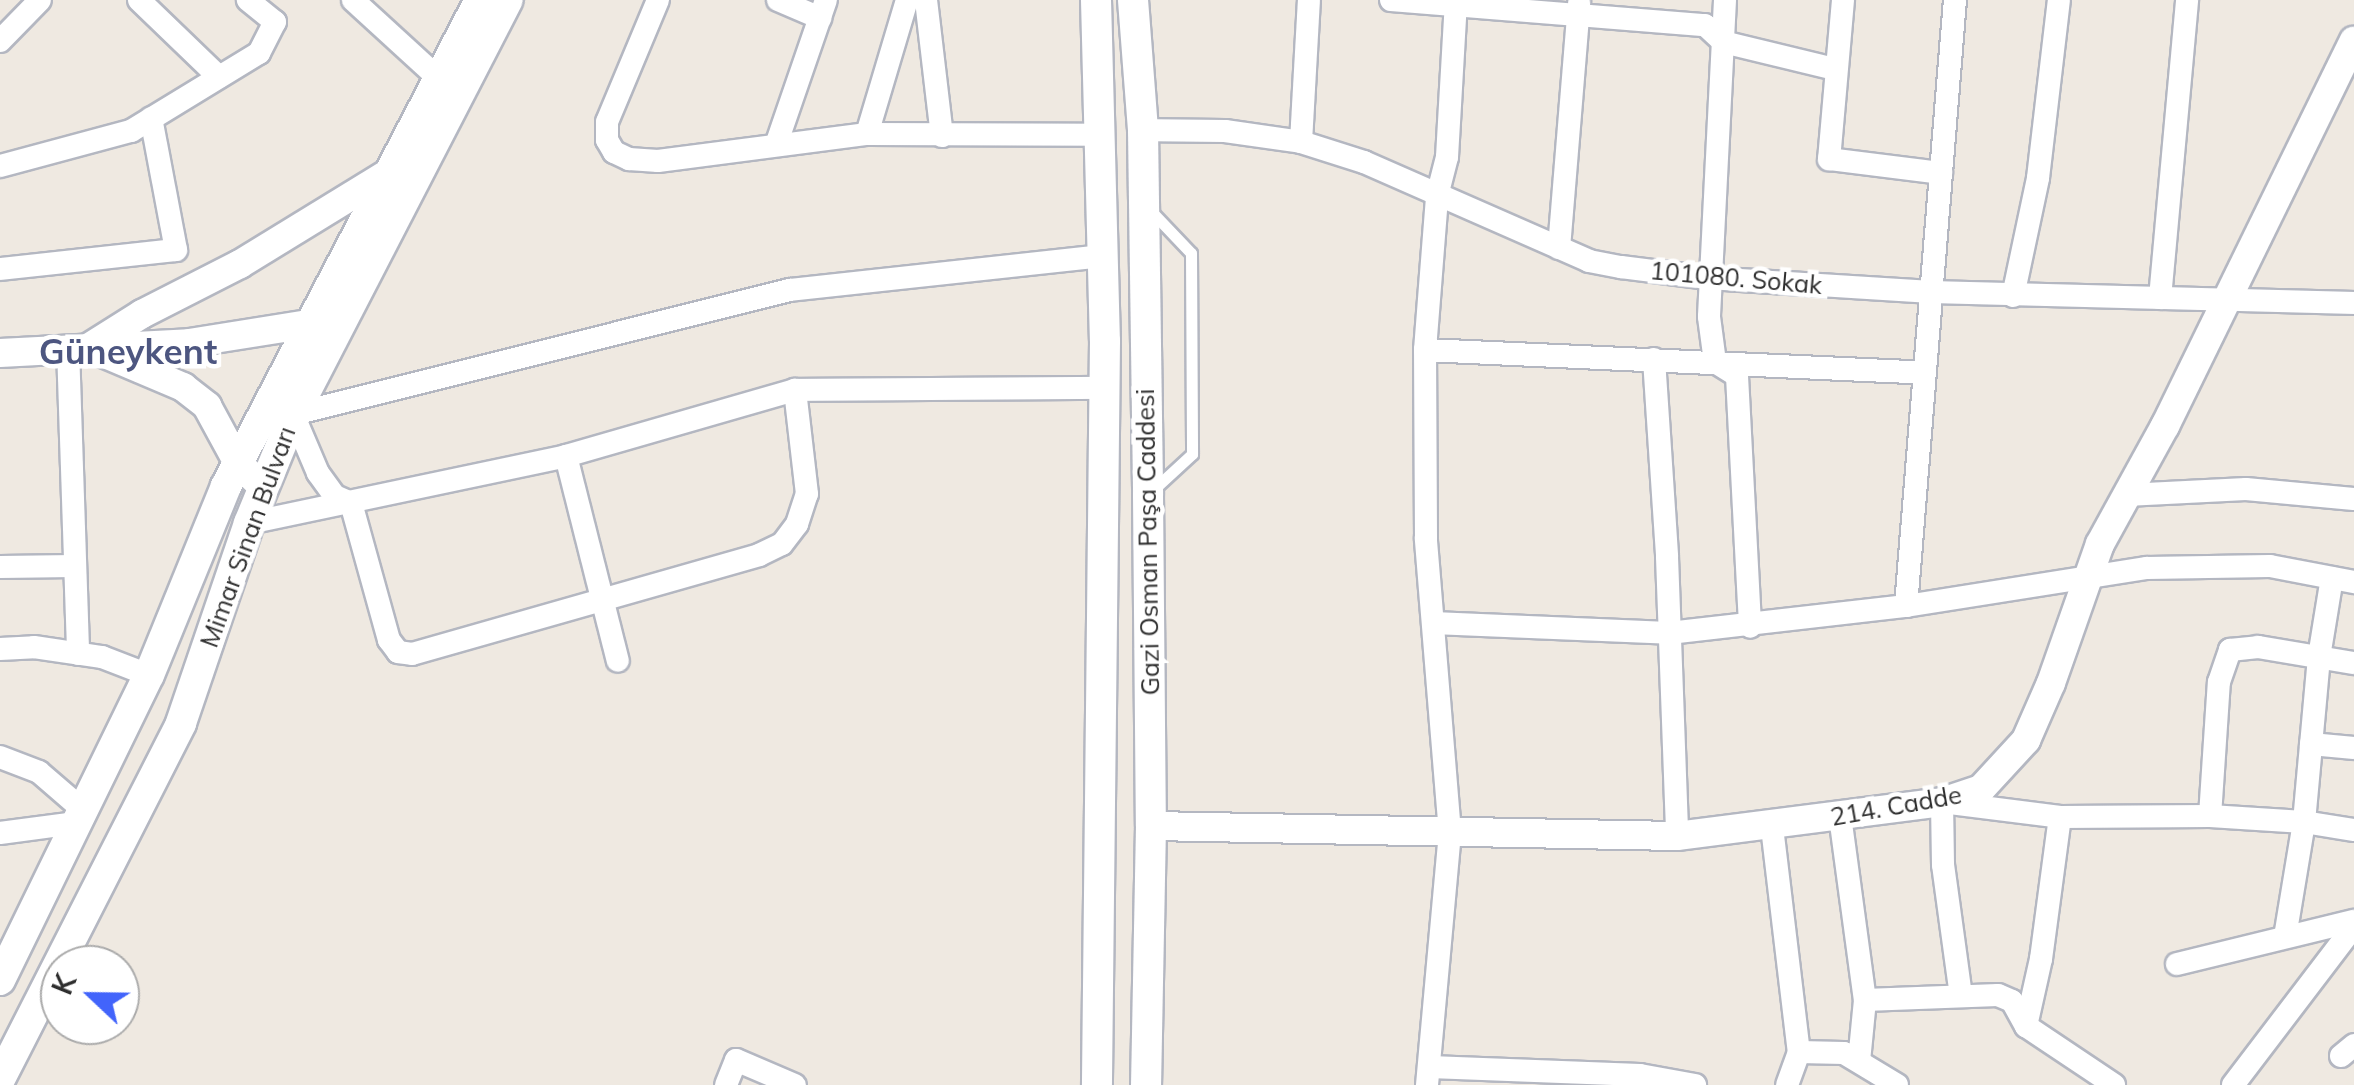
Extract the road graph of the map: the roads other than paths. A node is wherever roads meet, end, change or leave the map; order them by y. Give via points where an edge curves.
1 (40, 0) edge
2 (139, 0) edge
3 (248, 0) edge
4 (480, 0) edge
5 (508, 0) edge
6 (658, 0) edge
7 (778, 0) edge
8 (908, 0) edge
9 (926, 0) edge
10 (1096, 0) edge
11 (1133, 0) edge
12 (1309, 0) edge
13 (1391, 0) edge
14 (1726, 0) edge
15 (1843, 0) edge
16 (1955, 0) edge
17 (2059, 0) edge
18 (2187, 0) edge
19 (358, 2) edge
20 (1455, 3) edge
21 (1579, 8) edge
22 (823, 9) edge
23 (0, 41) edge
24 (2354, 41) edge
25 (1724, 42) junction
26 (1836, 69) junction
27 (219, 77) junction
28 (438, 77) junction
29 (151, 118) junction
30 (1143, 130) junction
31 (867, 134) junction
32 (1103, 135) junction
33 (942, 136) junction
34 (1301, 142) junction
35 (776, 145) junction
36 (0, 166) edge
37 (1941, 173) junction
38 (385, 174) junction
39 (1437, 196) junction
40 (1144, 204) junction
41 (1559, 248) junction
42 (1103, 256) junction
43 (0, 269) edge
44 (1708, 278) junction
45 (1932, 292) junction
46 (2014, 296) junction
47 (2228, 297) junction
48 (2160, 298) junction
49 (2354, 303) edge
50 (344, 318) junction
51 (308, 326) junction
52 (79, 348) junction
53 (1425, 350) junction
54 (0, 353) edge
55 (1654, 359) junction
56 (1715, 362) junction
57 (1924, 373) junction
58 (277, 386) junction
59 (1104, 388) junction
60 (795, 390) junction
61 (294, 414) junction
62 (566, 456) junction
63 (238, 463) junction
64 (263, 487) junction
65 (1148, 495) junction
66 (2126, 495) junction
67 (2354, 500) edge
68 (351, 503) junction
69 (249, 524) junction
70 (75, 566) junction
71 (0, 568) edge
72 (2085, 580) junction
73 (2343, 580) edge
74 (603, 600) junction
75 (1906, 606) junction
76 (1433, 622) junction
77 (1750, 626) junction
78 (1669, 634) junction
79 (0, 649) edge
80 (78, 654) junction
81 (2319, 657) junction
82 (618, 661) dead end
83 (2354, 663) edge
84 (149, 676) junction
85 (2311, 744) junction
86 (2354, 748) edge
87 (0, 757) edge
88 (1942, 802) junction
89 (80, 816) junction
90 (1840, 816) junction
91 (2210, 816) junction
92 (2060, 817) junction
93 (2304, 822) junction
94 (1151, 826) junction
95 (1772, 827) junction
96 (2354, 830) edge
97 (1450, 832) junction
98 (0, 833) edge
99 (1677, 836) junction
100 (2354, 923) edge
101 (2285, 937) junction
102 (2177, 964) dead end
103 (0, 980) edge
104 (1961, 996) junction
105 (1865, 1000) junction
106 (2026, 1026) junction
107 (1799, 1052) junction
108 (1858, 1061) junction
109 (1428, 1076) edge
110 (0, 1079) edge
111 (726, 1085) edge
112 (795, 1085) edge
113 (1097, 1085) edge
114 (1146, 1085) edge
115 (1695, 1085) edge
116 (1787, 1085) edge
117 (1897, 1085) edge
118 (2114, 1085) edge
119 (2232, 1085) edge

1 - 23 street
2 - 27 street
3 - 27 street via 275,22 260,53
4 - 28 main road, Mimar Sinan Bulvarı
5 - 50 main road, Mimar Sinan Bulvarı
6 - 35 street via 607,122 614,152 658,161
7 - 22 street
8 - 31 street
9 - 33 street
10 - 32 main road, Gazi Osman Paşa Caddesi
11 - 30 main road, Gazi Osman Paşa Caddesi
12 - 34 street
13 - 20 street
14 - 25 street
15 - 26 street
16 - 37 street
17 - 46 street via 2038,178
18 - 48 street
19 - 28 street
20 - 21 street
20 - 39 street via 1446,156
21 - 25 street via 1704,24
21 - 41 street
22 - 35 street
24 - 47 street, 214. Cadde
25 - 26 street
25 - 44 street
26 - 37 street via 1829,159
27 - 29 street
28 - 38 main road, Mimar Sinan Bulvarı
29 - 36 street via 131,130
29 - 43 street via 176,250
30 - 34 street, 101080. Sokak via 1225,131
30 - 40 main road, Gazi Osman Paşa Caddesi
31 - 33 street
31 - 35 street
32 - 33 street
32 - 42 main road, Gazi Osman Paşa Caddesi
34 - 39 street, 101080. Sokak
37 - 45 street
38 - 51 main road, Mimar Sinan Bulvarı
38 - 52 street via 240,264
39 - 41 street, 101080. Sokak
39 - 53 street
40 - 65 main road, Gazi Osman Paşa Caddesi
40 - 65 lane via 1191,253 1192,454
41 - 44 street, 101080. Sokak via 1589,261
42 - 59 main road, Gazi Osman Paşa Caddesi
42 - 61 street via 790,290
44 - 45 street, 101080. Sokak
44 - 56 street
45 - 46 street, 101080. Sokak
45 - 57 street
46 - 48 street, 101080. Sokak
47 - 48 street, 101080. Sokak
47 - 49 street, 101080. Sokak
47 - 66 street, 214. Cadde
50 - 51 street
50 - 61 main road, Mimar Sinan Bulvarı
51 - 52 street via 189,343
51 - 58 main road, Mimar Sinan Bulvarı
52 - 54 street
52 - 63 street via 182,387 207,406
52 - 70 street
53 - 55 street
53 - 76 street
55 - 56 street
55 - 78 street
56 - 57 street
56 - 77 street via 1737,376
57 - 75 street
58 - 61 street
58 - 63 main road, Mimar Sinan Bulvarı
59 - 60 street
59 - 113 main road, Gazi Osman Paşa Caddesi
60 - 62 street
60 - 74 street via 807,494 782,544
61 - 64 main road, Mimar Sinan Bulvarı
61 - 68 street via 318,473
62 - 68 street
62 - 74 street
63 - 64 street
63 - 84 main road, Mimar Sinan Bulvarı
64 - 69 main road, Mimar Sinan Bulvarı
65 - 94 main road, Gazi Osman Paşa Caddesi
66 - 67 street via 2246,490
66 - 72 street, 214. Cadde
68 - 69 street
68 - 74 street via 398,652 412,654
69 - 110 main road, Mimar Sinan Bulvarı via 181,723
70 - 71 street
70 - 80 street
72 - 73 street via 2208,566 2270,566
72 - 75 street
72 - 88 street, 214. Cadde via 2026,740 1982,789
73 - 81 street
74 - 82 street
75 - 77 street
76 - 78 street
76 - 97 street
77 - 78 street
78 - 99 street
79 - 80 street
80 - 84 street
81 - 83 street
81 - 85 street
81 - 91 street via 2258,647 2230,650 2219,682
84 - 89 main road, Mimar Sinan Bulvarı
85 - 86 street
85 - 93 street
87 - 89 street via 39,772
88 - 90 street, 214. Cadde
88 - 92 street
88 - 104 street via 1943,865
89 - 98 street
89 - 103 main road, Mimar Sinan Bulvarı
90 - 95 street, 214. Cadde
90 - 105 street
91 - 92 street
91 - 93 street
92 - 106 street
93 - 96 street
93 - 101 street
94 - 97 street, 214. Cadde
94 - 114 main road, Gazi Osman Paşa Caddesi
95 - 99 street, 214. Cadde
95 - 107 street
97 - 99 street, 214. Cadde
97 - 109 street
100 - 101 street
100 - 119 street
101 - 102 street
104 - 105 street
104 - 106 street via 2012,1000
105 - 108 street
106 - 118 street
107 - 108 street via 1844,1053
107 - 116 street
108 - 117 street
109 - 115 street via 1640,1075
111 - 112 street via 736,1060

